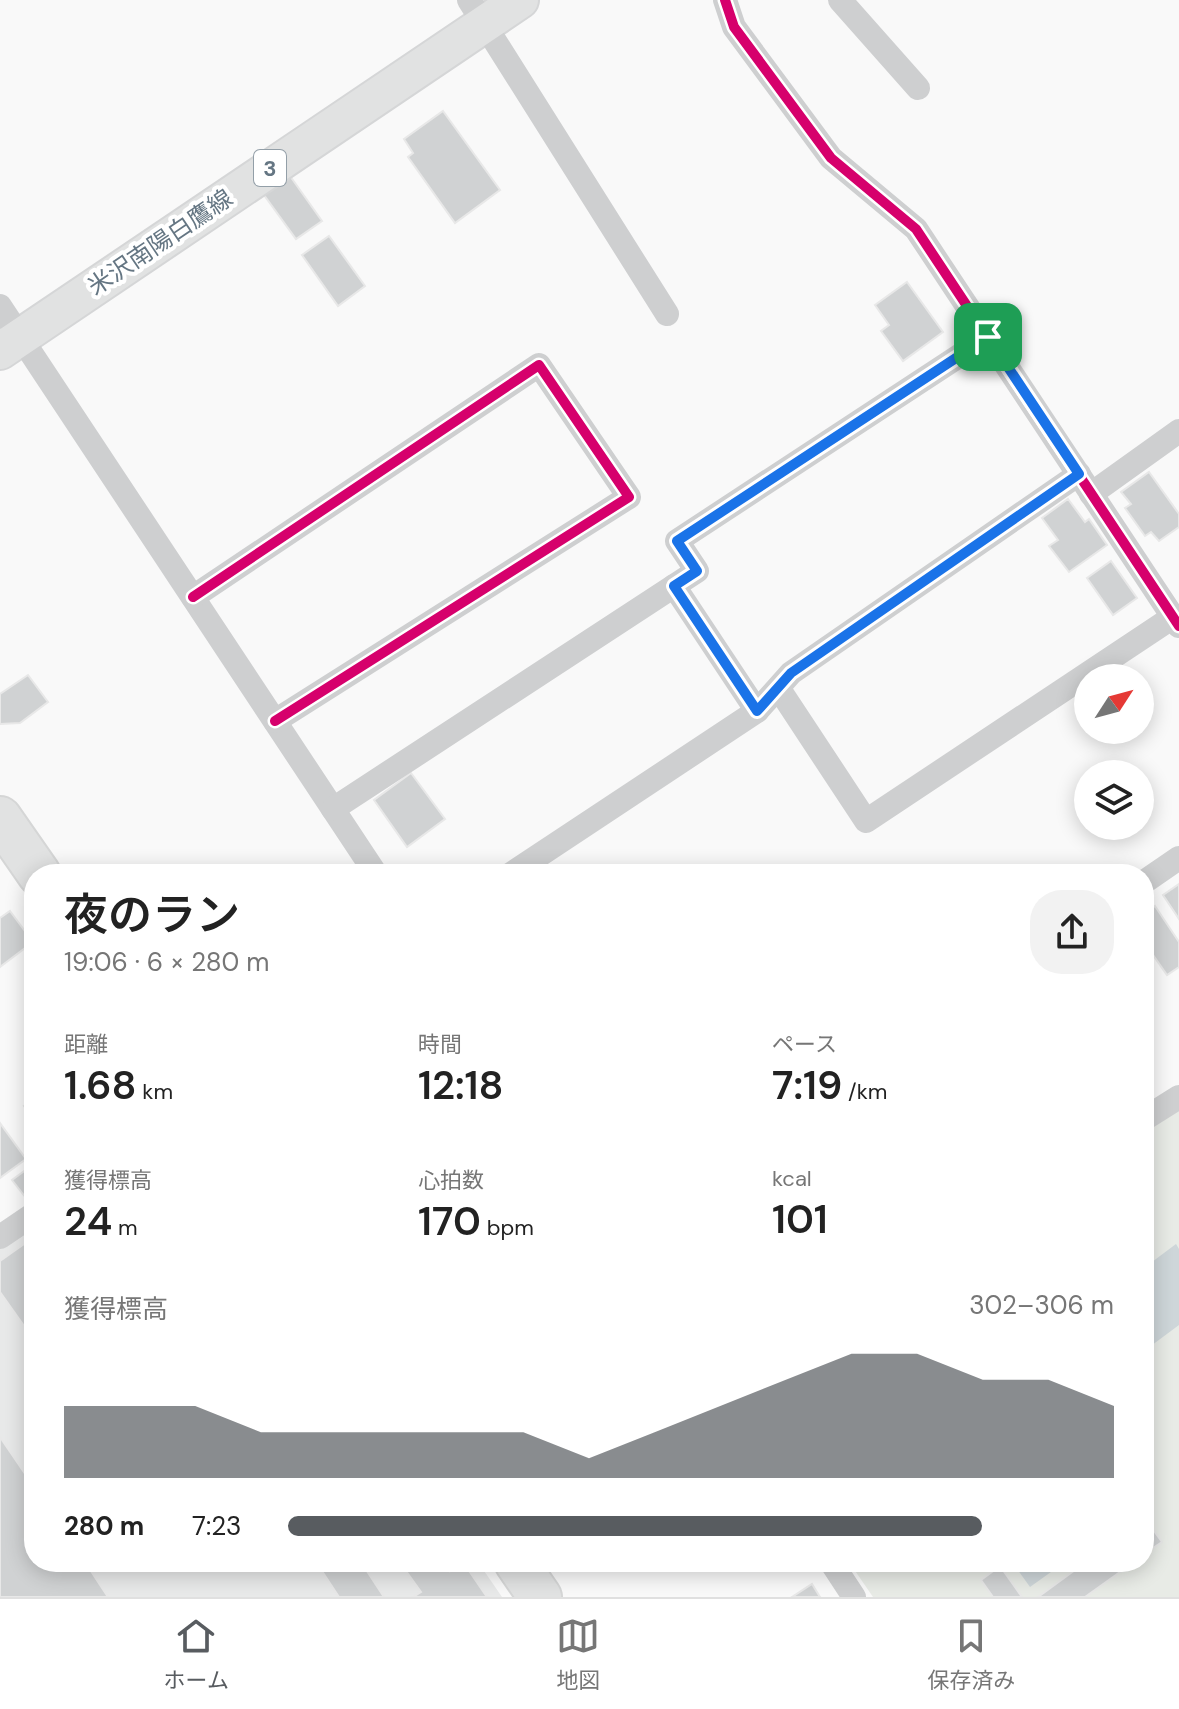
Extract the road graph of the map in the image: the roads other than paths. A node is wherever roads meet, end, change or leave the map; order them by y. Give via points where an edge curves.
1 (520, 0) edge
2 (725, 0) edge
3 (840, 0) edge
4 (477, 11) edge
5 (918, 88) dead end
6 (0, 306) edge
7 (667, 314) dead end
8 (988, 337) junction
9 (10, 344) edge
10 (1179, 431) edge
11 (1085, 484) junction
12 (674, 586) junction
13 (193, 597) junction
14 (1176, 622) edge
15 (779, 689) junction
16 (757, 711) junction
17 (275, 721) junction
18 (333, 809) junction
19 (0, 818) edge
20 (1179, 858) edge
21 (32, 864) edge
22 (369, 864) edge
23 (526, 864) edge
24 (1154, 875) edge
25 (1179, 1097) edge
26 (1154, 1113) edge
27 (24, 1221) edge
28 (0, 1237) edge
29 (523, 1572) edge
30 (838, 1572) edge
31 (540, 1597) edge
32 (854, 1597) edge

1 - 4 main road, 米沢南陽白鷹線 / 3
2 - 8 street via 734,27 831,158 916,229
3 - 5 street
4 - 7 street
4 - 9 main road, 米沢南陽白鷹線 / 3
6 - 9 street
8 - 11 street
8 - 12 street via 677,541 697,571
9 - 13 street
10 - 11 street
11 - 14 street
11 - 15 street via 791,673
12 - 16 street
12 - 18 street
13 - 17 street
13 - 17 street via 539,365 629,497
14 - 15 street via 866,821
15 - 16 street
16 - 23 street
17 - 18 street
18 - 22 street
19 - 21 highway
20 - 24 street
25 - 26 street
27 - 28 street
29 - 31 highway
30 - 32 street

